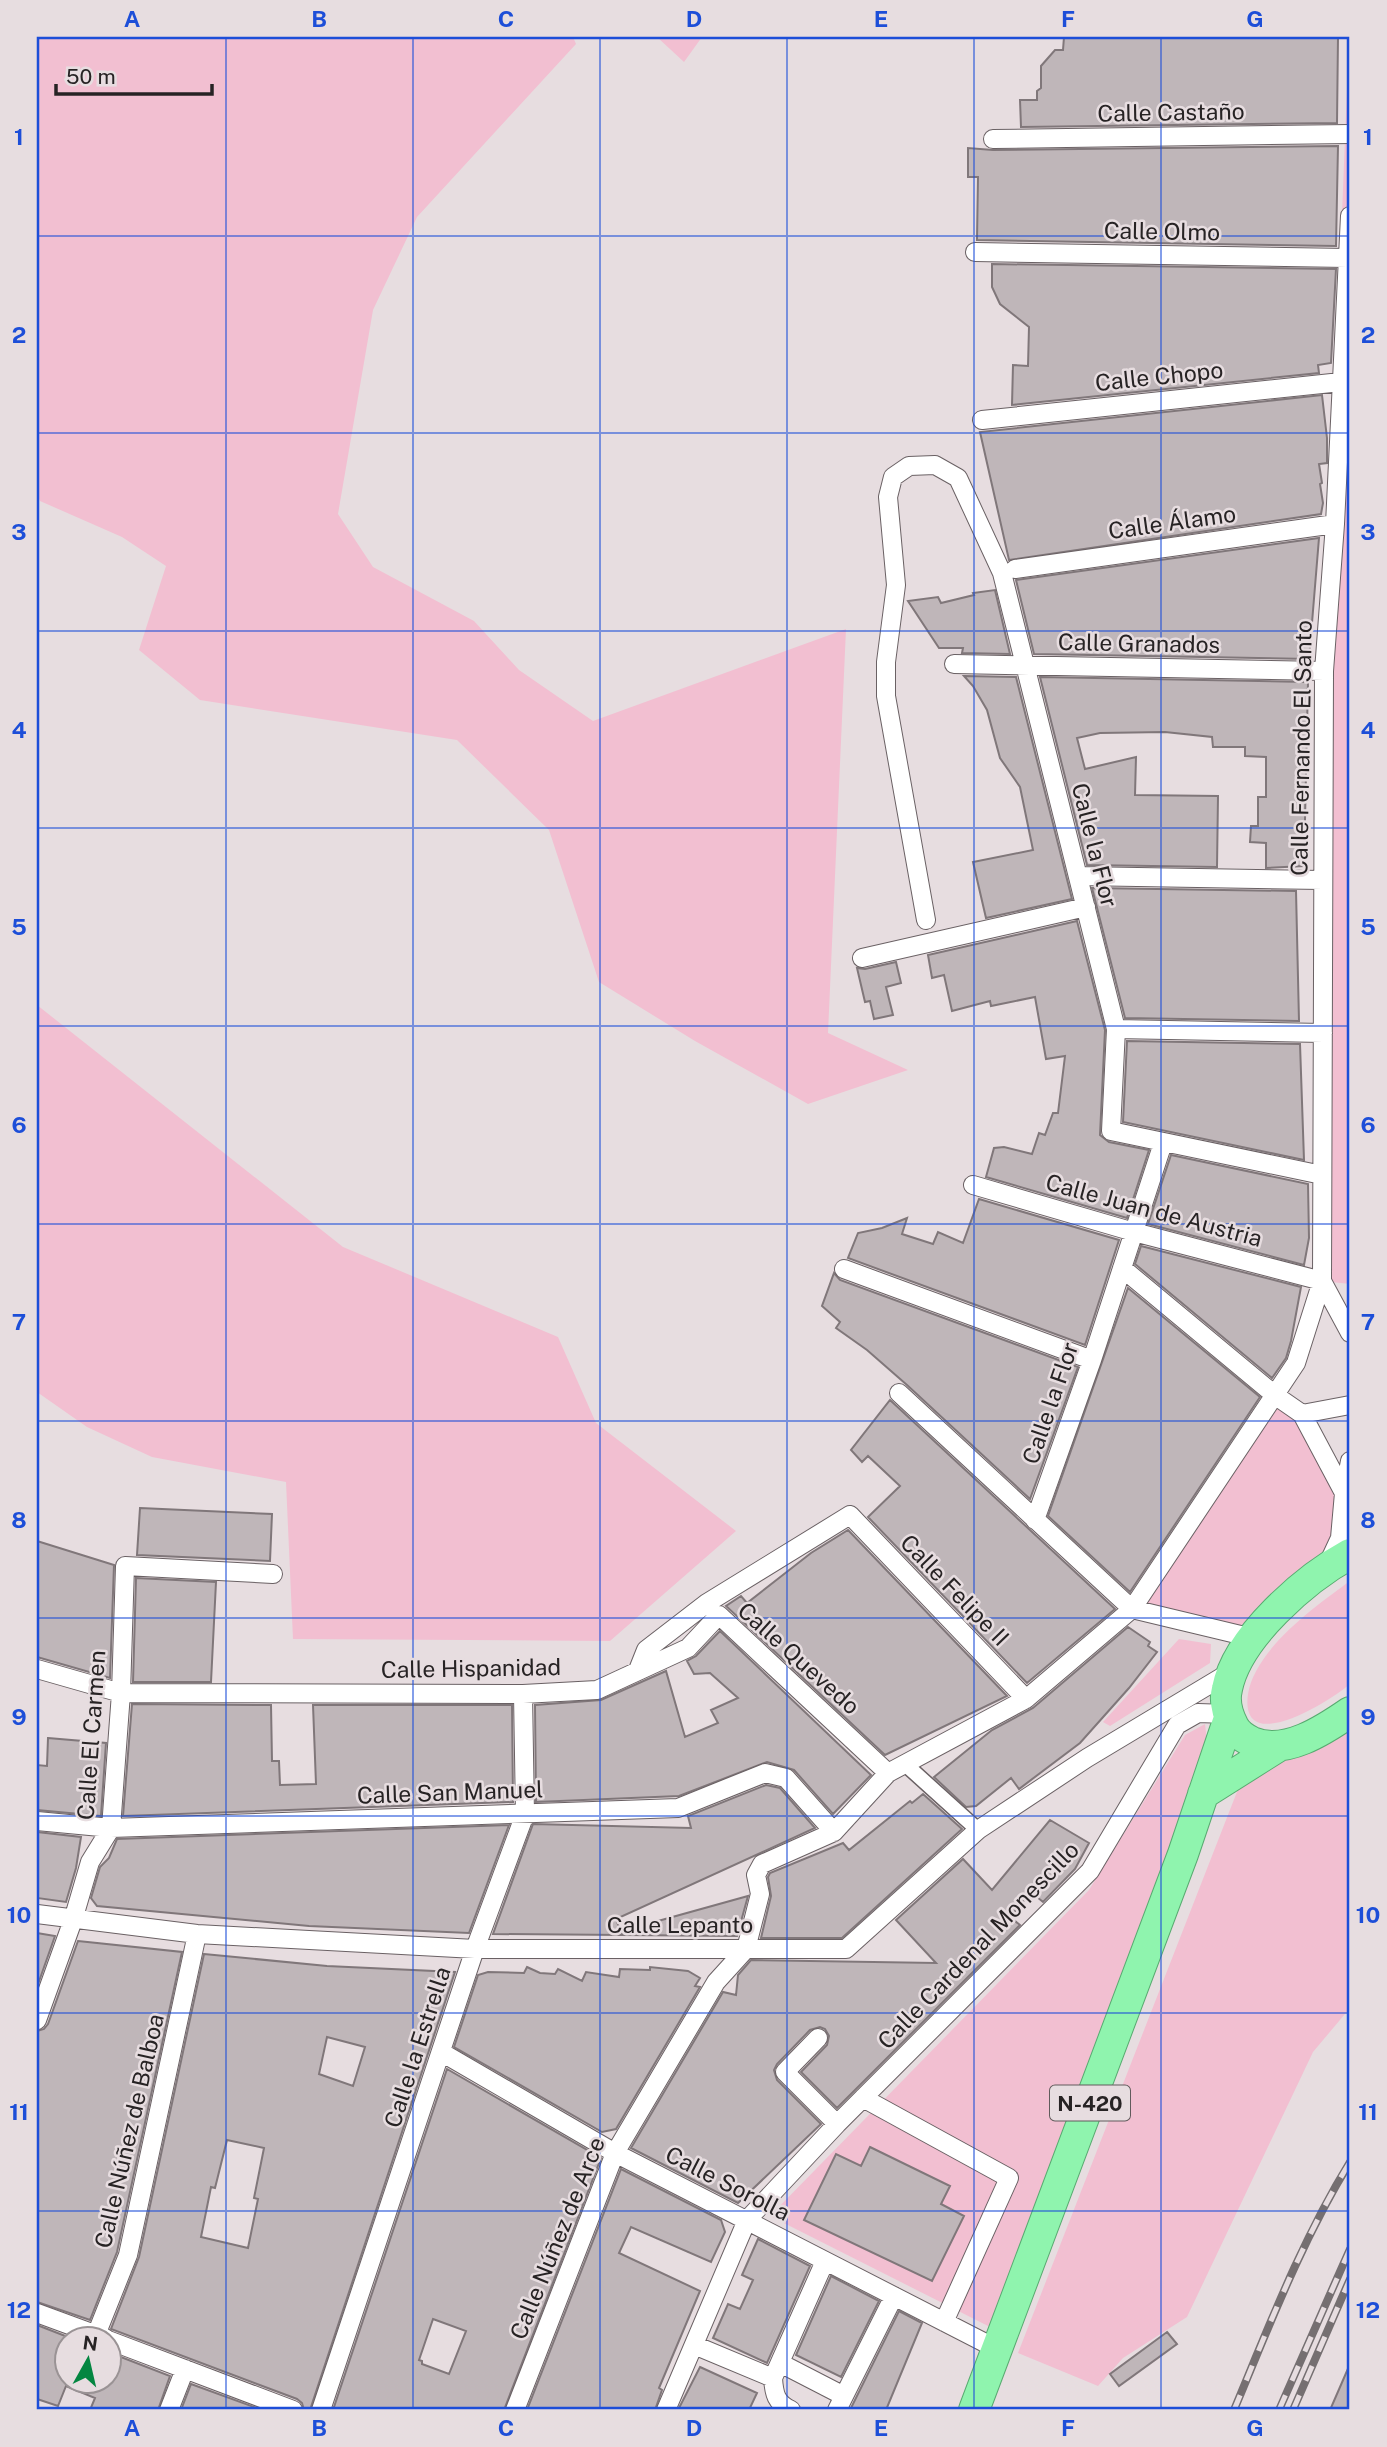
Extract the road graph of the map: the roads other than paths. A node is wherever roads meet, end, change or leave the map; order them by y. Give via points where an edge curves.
1 (1350, 134) edge
2 (993, 139) dead end
3 (1350, 216) edge
4 (975, 252) dead end
5 (1348, 258) junction
6 (1341, 382) junction
7 (982, 420) dead end
8 (1335, 524) junction
9 (1008, 571) junction
10 (954, 664) dead end
11 (1024, 665) junction
12 (1324, 671) junction
13 (1078, 876) junction
14 (1323, 880) junction
15 (1086, 907) junction
16 (926, 920) dead end
17 (862, 958) dead end
18 (1116, 1029) junction
19 (1323, 1033) junction
20 (1163, 1143) junction
21 (1322, 1175) junction
22 (973, 1185) dead end
23 (1134, 1232) junction
24 (1122, 1268) junction
25 (844, 1269) dead end
26 (1322, 1281) junction
27 (1350, 1333) edge
28 (1092, 1360) junction
29 (899, 1393) dead end
30 (1276, 1396) junction
31 (1350, 1405) edge
32 (1302, 1414) junction
33 (1350, 1461) edge
34 (1344, 1493) junction
35 (1035, 1520) junction
36 (1350, 1554) edge
37 (1325, 1571) junction
38 (273, 1574) dead end
39 (1132, 1609) junction
40 (1253, 1638) junction
41 (37, 1670) edge
42 (638, 1670) junction
43 (1234, 1670) junction
44 (121, 1693) junction
45 (523, 1694) junction
46 (1026, 1699) junction
47 (1350, 1712) edge
48 (1228, 1716) junction
49 (1279, 1746) junction
50 (905, 1764) junction
51 (888, 1773) junction
52 (1203, 1794) junction
53 (525, 1814) junction
54 (37, 1821) edge
55 (111, 1828) junction
56 (978, 1829) junction
57 (834, 1832) junction
58 (37, 1914) edge
59 (73, 1920) junction
60 (197, 1934) junction
61 (475, 1948) junction
62 (746, 1949) junction
63 (37, 2020) edge
64 (818, 2038) dead end
65 (441, 2052) junction
66 (863, 2098) junction
67 (837, 2124) junction
68 (615, 2153) junction
69 (747, 2220) junction
70 (825, 2260) junction
71 (894, 2296) junction
72 (37, 2312) edge
73 (944, 2322) junction
74 (67, 2324) edge
75 (107, 2324) edge
76 (122, 2345) edge
77 (694, 2345) junction
78 (997, 2350) junction
79 (185, 2369) junction
80 (777, 2371) junction
81 (840, 2403) edge
82 (170, 2410) edge
83 (293, 2410) edge
84 (321, 2410) edge
85 (515, 2410) edge
86 (666, 2410) edge
87 (791, 2410) edge
88 (974, 2410) edge

1 - 2 street, Calle Castaño
3 - 5 street, Calle Fernando El Santo
4 - 5 street, Calle Olmo
5 - 6 street, Calle Fernando El Santo
6 - 7 street, Calle Chopo
6 - 8 street, Calle Fernando El Santo
8 - 9 street, Calle Álamo
8 - 12 street, Calle Fernando El Santo
9 - 11 street, Calle la Flor
9 - 16 street, Calle la Flor via 958,478 935,465 909,466 893,477 888,496 896,585 886,695
10 - 11 street, Calle Granados
11 - 12 street, Calle Granados
11 - 13 street, Calle la Flor
12 - 14 street, Calle Fernando El Santo
13 - 14 street
13 - 15 street, Calle la Flor
14 - 19 street, Calle Fernando El Santo
15 - 17 street
15 - 18 street, Calle la Flor
18 - 19 street
18 - 20 street, Calle la Flor via 1111,1131
19 - 21 street, Calle Fernando El Santo
20 - 21 street
20 - 23 street, Calle la Flor
21 - 26 street, Calle Fernando El Santo
22 - 23 street, Calle Juan de Austria
23 - 24 street, Calle la Flor
23 - 26 street, Calle Juan de Austria
24 - 28 street, Calle la Flor
24 - 30 street
25 - 28 street
26 - 27 street, Calle Fernando El Santo
26 - 30 street, Calle Fernando El Santo via 1296,1363
28 - 35 street, Calle la Flor
29 - 35 street
30 - 32 street
30 - 39 street, Calle Fernando El Santo
31 - 32 street
32 - 34 street
33 - 34 street
34 - 37 street via 1340,1538
35 - 39 street
36 - 37 highway
37 - 40 highway via 1303,1586
38 - 44 street, Calle El Carmen via 125,1566
39 - 40 street
39 - 46 street, Calle Fernando El Santo
40 - 43 highway
41 - 44 street, Calle Hispanidad
42 - 45 street, Calle Hispanidad via 597,1690
42 - 46 street, Calle Felipe II via 646,1650 707,1602 850,1514
42 - 51 street, Calle Quevedo via 688,1648 719,1615
43 - 48 highway via 1226,1690
43 - 56 street, Calle Lepanto
44 - 45 street, Calle Hispanidad
44 - 55 street, Calle El Carmen
45 - 53 street, Calle la Estrella
46 - 50 street, Calle Fernando El Santo
47 - 49 highway via 1328,1727
48 - 49 highway via 1236,1732 1247,1740
48 - 52 highway, N-420
48 - 66 street, Calle Cardenal Monescillo via 1198,1713 1177,1725 1090,1871
49 - 52 highway
50 - 51 street, Calle Fernando El Santo
50 - 56 street
51 - 57 street, Calle Fernando El Santo
52 - 78 highway, N-420
53 - 55 street, Calle San Manuel
53 - 57 street, Calle San Manuel via 678,1808 765,1773 786,1778
53 - 61 street, Calle la Estrella
54 - 55 street, Calle San Manuel
55 - 59 street, Calle El Carmen via 89,1861
56 - 62 street, Calle Lepanto via 846,1949
57 - 62 street, Calle Fernando El Santo via 762,1864 756,1875 760,1894
58 - 59 street, Calle Lepanto
59 - 60 street, Calle Lepanto
59 - 63 street, Calle El Carmen
60 - 61 street, Calle Lepanto
60 - 75 street, Calle Núñez de Balboa via 128,2255
61 - 62 street, Calle Lepanto
61 - 65 street, Calle la Estrella
62 - 68 street, Calle Núñez de Arce via 716,1982
64 - 67 street via 780,2078
65 - 68 street, Calle Sorolla
65 - 84 street, Calle la Estrella
66 - 67 street, Calle Cardenal Monescillo
66 - 73 street via 1009,2178
67 - 69 street, Calle Cardenal Monescillo
68 - 69 street, Calle Sorolla
68 - 85 street, Calle Núñez de Arce
69 - 70 street, Calle Sorolla
69 - 77 street, Calle Cardenal Monescillo
70 - 71 street, Calle Sorolla
70 - 80 street
71 - 73 street, Calle Sorolla
71 - 81 street
72 - 74 street
73 - 78 street, Calle Sorolla
76 - 79 street
77 - 80 street
77 - 86 street, Calle Cardenal Monescillo
78 - 88 highway, N-420
79 - 82 street
79 - 83 street
80 - 81 street
80 - 87 street via 774,2395

